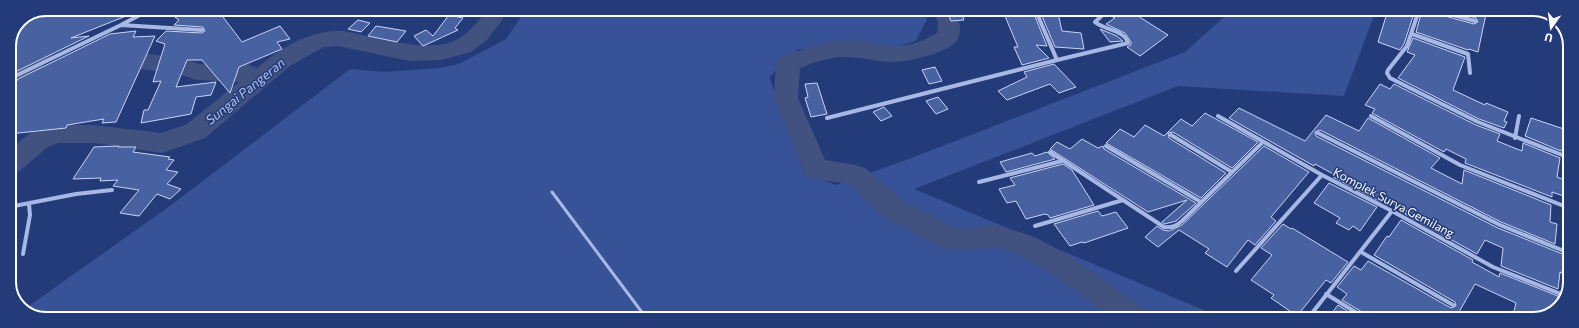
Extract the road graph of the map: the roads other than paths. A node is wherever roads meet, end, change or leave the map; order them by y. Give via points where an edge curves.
1 (138, 16) edge
2 (1038, 16) edge
3 (1100, 16) edge
4 (1417, 16) edge
5 (1457, 16) edge
6 (1475, 21) dead end
7 (121, 25) junction
8 (202, 30) dead end
9 (1412, 34) junction
10 (1057, 60) junction
11 (1470, 73) dead end
12 (16, 76) edge
13 (1218, 116) dead end
14 (1371, 116) dead end
15 (1519, 116) dead end
16 (827, 118) dead end
17 (1318, 133) dead end
18 (1171, 135) dead end
19 (1515, 138) junction
20 (1263, 142) junction
21 (1106, 146) dead end
22 (1050, 152) dead end
23 (1563, 155) edge
24 (1062, 161) junction
25 (1232, 172) junction
26 (1322, 175) junction
27 (979, 182) dead end
28 (112, 190) dead end
29 (552, 192) dead end
30 (1123, 200) junction
31 (1201, 202) junction
32 (29, 204) junction
33 (1563, 205) edge
34 (16, 206) edge
35 (1392, 211) junction
36 (1035, 226) dead end
37 (1563, 251) edge
38 (1361, 252) junction
39 (23, 254) dead end
40 (1236, 271) dead end
41 (1326, 294) junction
42 (1561, 294) edge
43 (1453, 305) dead end
44 (642, 312) edge
45 (1313, 312) edge
46 (1356, 312) edge

1 - 7 street
2 - 10 street
3 - 10 street via 1096,19 1097,24 1121,34 1128,42
4 - 9 street
5 - 6 street
7 - 8 street
7 - 12 street
9 - 11 street via 1468,54
9 - 19 street via 1404,50 1389,68 1387,73 1390,78
10 - 16 street
13 - 20 street, Komplek Surya Gemilang
14 - 33 street via 1460,165
15 - 19 street
17 - 37 street via 1500,225
18 - 25 street
19 - 23 street
20 - 25 street
20 - 26 street, Komplek Surya Gemilang
21 - 31 street
22 - 24 street
24 - 27 street
24 - 30 street
25 - 31 street
26 - 35 street, Komplek Surya Gemilang
26 - 40 street
28 - 32 street via 76,194
29 - 44 lane
30 - 31 street via 1164,227 1170,228 1182,221
30 - 36 street
32 - 34 street
32 - 39 street via 30,215
35 - 38 street
35 - 42 street, Komplek Surya Gemilang via 1493,267
38 - 41 street
38 - 43 street
41 - 45 street
41 - 46 street

